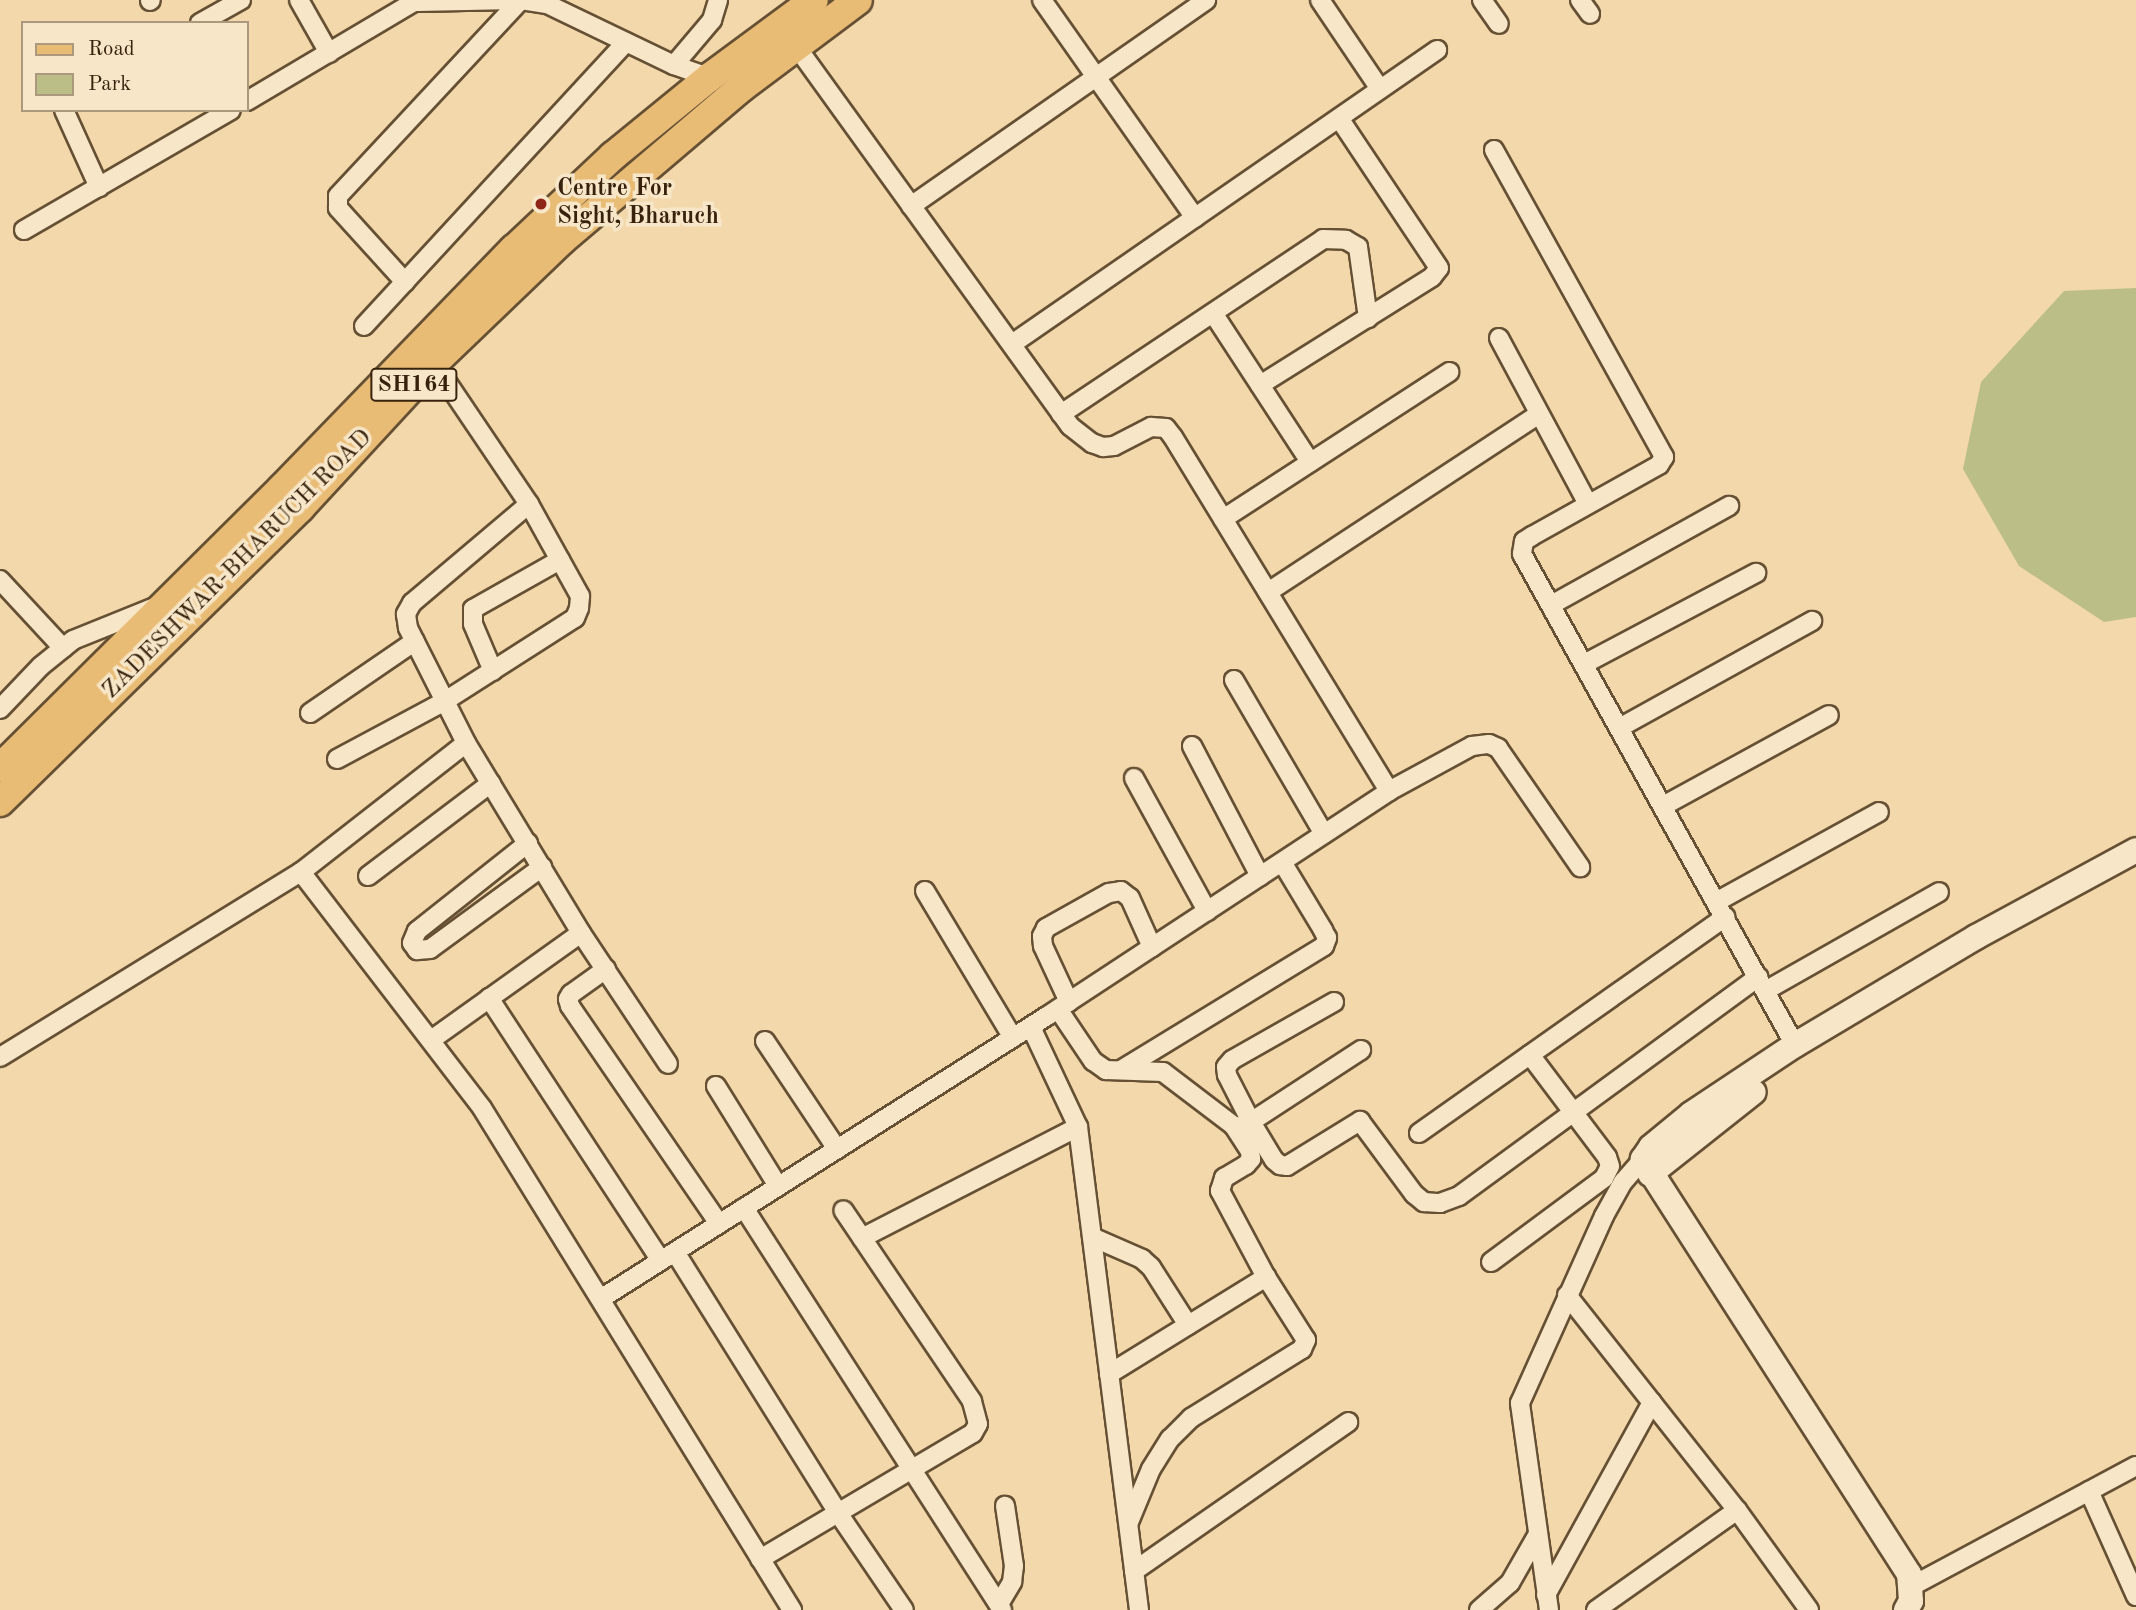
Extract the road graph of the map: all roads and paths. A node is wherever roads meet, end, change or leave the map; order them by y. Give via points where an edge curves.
1 (242, 0) edge
2 (299, 0) edge
3 (520, 0) edge
4 (718, 0) edge
5 (814, 0) edge
6 (858, 0) edge
7 (1042, 0) edge
8 (1206, 0) edge
9 (1320, 0) edge
10 (1482, 0) edge
11 (204, 21) edge
12 (1499, 24) dead end
13 (626, 42) junction
14 (796, 47) junction
15 (1437, 50) dead end
16 (329, 53) junction
17 (674, 65) junction
18 (1097, 76) junction
19 (710, 77) junction
20 (741, 88) junction
21 (1380, 89) junction
22 (248, 100) edge
23 (65, 112) edge
24 (228, 112) edge
25 (1339, 118) junction
26 (1494, 150) dead end
27 (99, 187) junction
28 (911, 206) junction
29 (1195, 218) junction
30 (24, 230) dead end
31 (405, 282) junction
32 (1213, 313) junction
33 (1368, 318) junction
34 (365, 326) dead end
35 (1499, 338) dead end
36 (1012, 344) junction
37 (434, 363) junction
38 (1449, 372) dead end
39 (1260, 385) junction
40 (1061, 414) junction
41 (1539, 414) junction
42 (1310, 463) junction
43 (529, 504) junction
44 (1588, 504) junction
45 (1729, 506) dead end
46 (1223, 519) junction
47 (560, 560) junction
48 (1756, 573) dead end
49 (0, 580) edge
50 (1268, 592) junction
51 (162, 604) junction
52 (1551, 604) junction
53 (1812, 621) dead end
54 (415, 641) junction
55 (63, 648) junction
56 (1584, 664) junction
57 (493, 671) junction
58 (1234, 680) dead end
59 (445, 701) junction
60 (0, 709) edge
61 (310, 713) dead end
62 (1829, 715) dead end
63 (1619, 728) junction
64 (466, 743) junction
65 (1192, 746) dead end
66 (337, 759) dead end
67 (3, 761) edge
68 (1134, 778) dead end
69 (491, 783) junction
70 (1389, 791) junction
71 (0, 802) edge
72 (1663, 806) junction
73 (1879, 812) dead end
74 (1324, 834) junction
75 (528, 843) junction
76 (2136, 850) edge
77 (1282, 862) junction
78 (2136, 865) edge
79 (542, 867) junction
80 (1580, 867) dead end
81 (301, 872) junction
82 (368, 876) dead end
83 (1260, 876) junction
84 (925, 891) dead end
85 (1939, 892) dead end
86 (1720, 910) junction
87 (1207, 911) junction
88 (582, 933) junction
89 (1152, 947) junction
90 (606, 969) junction
91 (1762, 984) junction
92 (489, 998) junction
93 (1334, 1002) dead end
94 (1064, 1006) junction
95 (1031, 1027) junction
96 (1013, 1038) junction
97 (431, 1040) junction
98 (765, 1041) dead end
99 (1796, 1045) junction
100 (1362, 1050) dead end
101 (1530, 1055) junction
102 (0, 1057) edge
103 (668, 1064) dead end
104 (1121, 1070) junction
105 (716, 1086) dead end
106 (1573, 1112) junction
107 (1243, 1124) junction
108 (1078, 1127) junction
109 (1419, 1133) dead end
110 (837, 1149) junction
111 (1647, 1167) junction
112 (778, 1186) junction
113 (744, 1208) junction
114 (843, 1209) dead end
115 (719, 1224) junction
116 (1092, 1237) junction
117 (862, 1238) junction
118 (668, 1256) junction
119 (1491, 1262) dead end
120 (1266, 1277) junction
121 (1567, 1295) junction
122 (602, 1298) junction
123 (1188, 1325) junction
124 (1109, 1374) junction
125 (1652, 1402) junction
126 (1348, 1422) dead end
127 (2136, 1466) edge
128 (911, 1470) junction
129 (2089, 1491) junction
130 (1005, 1506) dead end
131 (1737, 1510) junction
132 (838, 1513) junction
133 (1128, 1524) junction
134 (1538, 1534) junction
135 (760, 1559) junction
136 (1134, 1571) junction
137 (2136, 1595) edge
138 (1548, 1602) edge
139 (1913, 1602) edge
140 (1000, 1607) edge
141 (792, 1610) edge
142 (904, 1610) edge
143 (1139, 1610) edge
144 (1479, 1610) edge
145 (1596, 1610) edge
146 (1809, 1610) edge

1 - 11 street
2 - 16 street
3 - 13 street via 547,4
3 - 16 street via 414,2
3 - 31 street via 338,196 338,208
4 - 17 street via 712,20
5 - 19 main road, ZADESHWAR-BHARUCH ROAD / SH164
6 - 14 main road, ZADESHWAR-BHARUCH ROAD / SH164
7 - 18 street
8 - 18 street
9 - 21 street
10 - 12 street
13 - 17 street
13 - 31 street
14 - 20 main road, ZADESHWAR-BHARUCH ROAD / SH164
14 - 28 street
15 - 21 street
16 - 22 street
17 - 19 street
18 - 28 street
18 - 29 street
19 - 20 street
19 - 51 main road, ZADESHWAR-BHARUCH ROAD / SH164 via 613,156 514,249 282,488
20 - 37 main road, ZADESHWAR-BHARUCH ROAD / SH164 via 561,241
21 - 25 street
23 - 27 street
24 - 27 street
25 - 29 street
25 - 33 street via 1438,268 1432,277
26 - 44 street via 1664,457 1659,465
27 - 30 street
28 - 36 street
29 - 36 street
31 - 34 street
32 - 33 street via 1312,244 1332,239 1358,247
32 - 39 street
32 - 40 street
33 - 39 street
35 - 41 street
36 - 40 street
37 - 43 street
37 - 71 main road, ZADESHWAR-BHARUCH ROAD / SH164 via 300,508
38 - 42 street
39 - 42 street
40 - 46 street via 1080,436 1103,447 1151,427 1166,428
41 - 44 street
41 - 50 street
42 - 46 street
43 - 47 street
43 - 54 street via 412,603 406,614
44 - 52 street via 1524,541 1522,554
45 - 52 street
46 - 50 street
47 - 57 street via 580,596 575,618
47 - 57 street via 473,609 473,624
48 - 56 street
49 - 55 street
50 - 70 street
51 - 55 street via 105,625
51 - 67 main road, ZADESHWAR-BHARUCH ROAD / SH164
52 - 56 street
53 - 63 street
54 - 59 street
54 - 61 street
55 - 60 street
56 - 63 street
57 - 59 street
58 - 74 street
59 - 64 street
59 - 66 street
62 - 72 street
63 - 72 street
64 - 69 street
64 - 81 street
65 - 83 street
68 - 87 street
69 - 75 street
69 - 82 street
70 - 74 street
70 - 80 street via 1472,746 1489,744 1498,748
72 - 86 street
73 - 86 street
74 - 77 street
75 - 79 street
75 - 79 street via 417,931 412,943 417,950 430,949
76 - 99 main road via 1976,937
77 - 83 street
77 - 104 street via 1327,938 1324,946
78 - 111 main road via 1803,1058
79 - 88 street
81 - 97 street
81 - 102 street
83 - 87 street
84 - 96 street
85 - 91 street
86 - 91 street
86 - 101 street
87 - 89 street
88 - 90 street
88 - 92 street
89 - 94 street
89 - 94 street via 1130,898 1121,891 1109,893 1046,928 1043,946
90 - 103 street
90 - 115 street via 571,994 570,1006
91 - 99 street
91 - 106 street
92 - 97 street
92 - 118 street
93 - 107 street via 1226,1066
94 - 95 street
94 - 104 street via 1093,1061 1106,1070
95 - 96 street
95 - 108 street
96 - 110 street
97 - 122 street via 482,1108
98 - 110 street
99 - 111 main road via 1691,1114 1651,1147
100 - 107 street
101 - 106 street
101 - 109 street
104 - 107 street via 1163,1072
105 - 112 street
106 - 107 street via 1459,1196 1440,1203 1424,1202 1414,1194 1360,1121 1287,1166 1280,1166
106 - 119 street via 1607,1157 1610,1166 1604,1178
107 - 120 street via 1251,1159 1224,1178 1220,1192
108 - 116 street
108 - 117 street
110 - 112 street
111 - 121 street via 1623,1182
111 - 139 main road via 1909,1574
112 - 113 street
113 - 115 street
113 - 128 street
114 - 117 street
115 - 118 street
116 - 123 street via 1142,1258
116 - 124 street
117 - 128 street via 977,1414 973,1433
118 - 122 street
118 - 132 street
120 - 123 street
120 - 133 street via 1302,1330 1306,1340 1302,1349 1191,1418 1170,1439 1151,1469
121 - 125 street
121 - 134 street via 1520,1403
122 - 135 street
123 - 124 street
124 - 133 street
125 - 131 street
125 - 138 street
126 - 136 street
127 - 129 street
128 - 132 street
128 - 140 street
129 - 137 street
129 - 139 street
130 - 140 street via 1014,1566
131 - 145 street
131 - 146 street
132 - 135 street
132 - 142 street
133 - 136 street
134 - 138 street
134 - 144 street via 1510,1583
135 - 141 street
136 - 143 street

